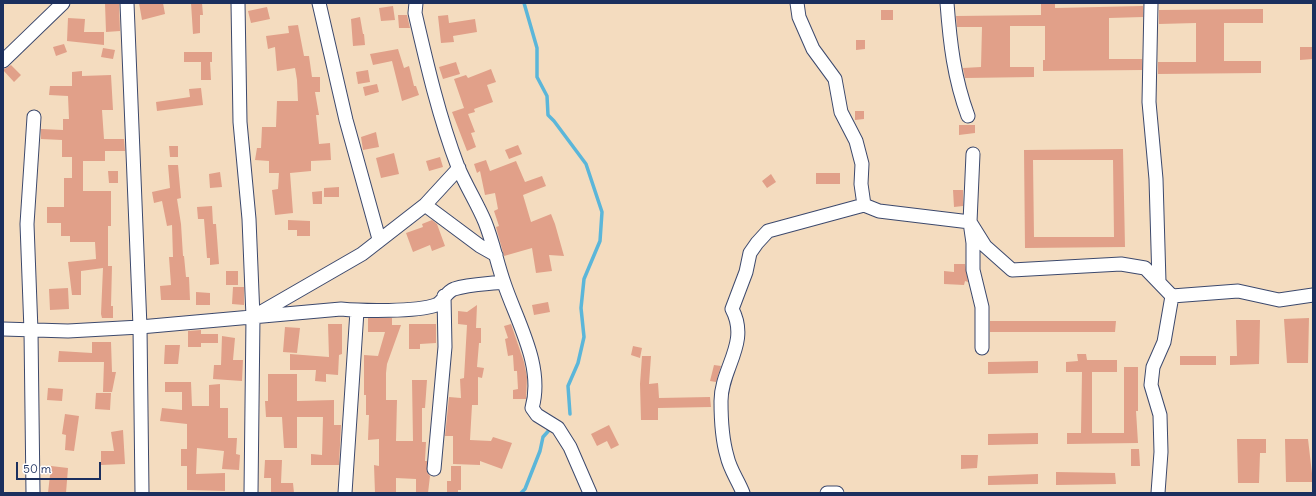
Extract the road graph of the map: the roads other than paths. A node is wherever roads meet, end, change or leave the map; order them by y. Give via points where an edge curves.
1 (63, 3) edge
2 (127, 3) edge
3 (238, 3) edge
4 (319, 3) edge
5 (416, 3) edge
6 (797, 3) edge
7 (947, 3) edge
8 (1150, 3) edge
9 (3, 61) edge
10 (968, 116) dead end
11 (34, 117) dead end
12 (974, 154) dead end
13 (459, 168) junction
14 (425, 205) junction
15 (864, 205) junction
16 (970, 222) junction
17 (379, 239) junction
18 (496, 256) junction
19 (503, 282) junction
20 (1159, 282) junction
21 (1313, 295) edge
22 (444, 296) junction
23 (1172, 296) junction
24 (357, 311) junction
25 (253, 317) junction
26 (140, 327) junction
27 (3, 329) edge
28 (31, 331) junction
29 (982, 348) dead end
30 (434, 469) dead end
31 (33, 493) edge
32 (142, 493) edge
33 (250, 493) edge
34 (345, 493) edge
35 (590, 493) edge
36 (743, 493) edge
37 (828, 493) edge
38 (837, 493) edge
39 (1158, 493) edge

1 - 9 street
2 - 26 street
3 - 25 street via 240,122 249,219
4 - 17 street via 346,120
5 - 13 street via 415,13 436,101
6 - 15 street via 799,17 813,50 836,79 841,112 856,141 862,164
7 - 10 street via 952,58
8 - 20 street via 1149,102 1156,179
11 - 28 street via 27,224
12 - 16 street
13 - 14 street
13 - 18 street via 485,222
14 - 17 street
14 - 18 street
15 - 16 street via 879,211
15 - 36 street via 768,231 750,253 732,310 738,319 739,333 723,382 721,399 726,456
16 - 20 street via 985,246 1012,270 1121,264 1145,268
16 - 29 street via 973,270 982,307
17 - 25 street via 362,254
18 - 19 street
19 - 22 street via 454,289
19 - 35 street via 522,328 536,378 532,408 537,415 558,428 570,447
20 - 23 street
21 - 23 street via 1279,300 1238,291
22 - 24 street via 438,304 425,308
22 - 30 street via 445,347
23 - 39 street via 1164,342 1154,367 1151,385 1160,415
24 - 25 street via 341,309
24 - 34 street
25 - 26 street
25 - 33 street
26 - 28 street
26 - 32 street
27 - 28 street
28 - 31 street
37 - 38 street

